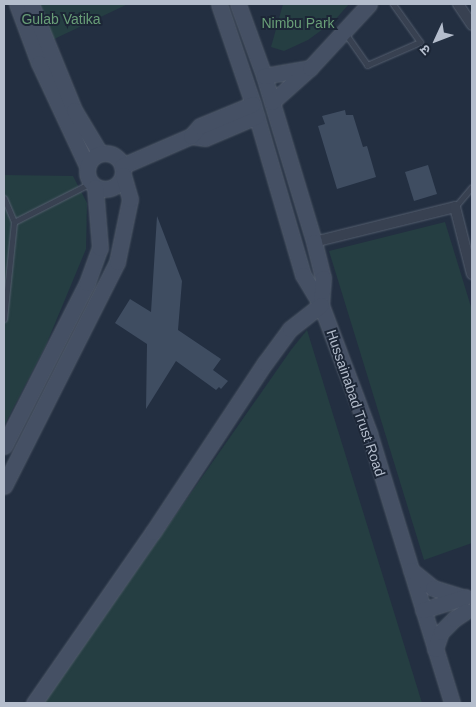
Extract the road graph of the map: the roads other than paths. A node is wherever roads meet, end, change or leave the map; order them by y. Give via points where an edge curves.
1 (17, 4) edge
2 (32, 4) edge
3 (219, 4) edge
4 (238, 4) edge
5 (369, 4) edge
6 (393, 4) edge
7 (458, 4) edge
8 (472, 24) edge
9 (344, 31) junction
10 (310, 68) junction
11 (264, 76) junction
12 (272, 102) junction
13 (255, 110) junction
14 (100, 153) junction
15 (87, 166) junction
16 (122, 170) junction
17 (93, 185) junction
18 (472, 187) edge
19 (4, 198) edge
20 (455, 207) junction
21 (14, 222) junction
22 (314, 242) junction
23 (472, 274) edge
24 (321, 305) junction
25 (4, 320) edge
26 (4, 446) edge
27 (4, 486) edge
28 (410, 569) junction
29 (468, 603) edge
30 (425, 616) junction
31 (435, 649) junction
32 (34, 703) edge
33 (452, 703) edge

1 - 15 street via 39,62
2 - 14 street via 74,110
3 - 13 street
4 - 11 street, Hussainabad Trust Road
5 - 9 street
6 - 9 lane via 420,42 367,65
7 - 8 street
9 - 10 street
10 - 11 street
10 - 12 street
11 - 12 street, Hussainabad Trust Road
12 - 22 street, Hussainabad Trust Road
13 - 16 street via 200,126 191,136
13 - 24 street via 303,275
14 - 15 street
14 - 16 street via 112,155
15 - 17 street via 86,172
16 - 17 street via 117,185 112,188 101,189
16 - 27 street via 130,199 117,262
17 - 21 lane
17 - 26 street via 100,248 87,282
18 - 20 lane
19 - 21 lane
20 - 22 street
20 - 23 street
21 - 25 lane
22 - 24 street, Hussainabad Trust Road via 323,278
24 - 28 street, Hussainabad Trust Road via 368,433
24 - 32 street via 290,329 265,363
28 - 29 street via 433,588
28 - 30 street, Hussainabad Trust Road
29 - 30 street
29 - 31 street via 441,632
30 - 31 street, Hussainabad Trust Road
31 - 33 street, Hussainabad Trust Road

